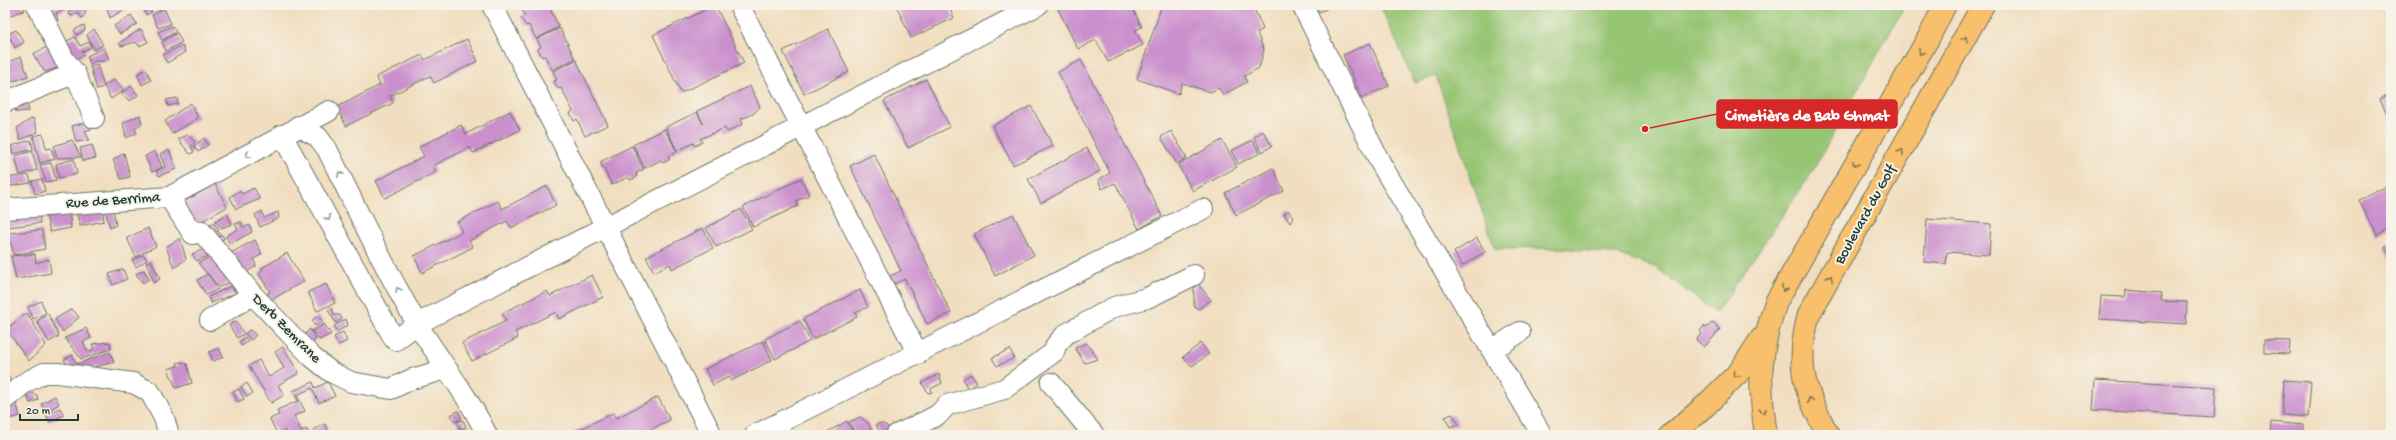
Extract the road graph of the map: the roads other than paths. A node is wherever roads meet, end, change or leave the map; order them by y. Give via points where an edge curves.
1 (37, 5) edge
2 (492, 5) edge
3 (739, 5) edge
4 (1038, 5) edge
5 (1302, 5) edge
6 (1945, 5) edge
7 (1983, 5) edge
8 (75, 73) junction
9 (5, 102) edge
10 (329, 111) dead end
11 (94, 118) dead end
12 (801, 126) junction
13 (290, 131) junction
14 (169, 197) junction
15 (5, 209) edge
16 (1203, 209) dead end
17 (605, 226) junction
18 (1194, 276) dead end
19 (253, 296) junction
20 (210, 320) dead end
21 (418, 324) junction
22 (1766, 331) junction
23 (1520, 332) dead end
24 (1492, 350) junction
25 (918, 354) junction
26 (446, 369) junction
27 (1051, 383) dead end
28 (5, 399) edge
29 (169, 435) edge
30 (487, 435) edge
31 (712, 435) edge
32 (755, 435) edge
33 (896, 435) edge
34 (1094, 435) edge
35 (1542, 435) edge
36 (1671, 435) edge
37 (1766, 435) edge
38 (1828, 435) edge

1 - 8 street via 64,59
2 - 17 street
3 - 12 street
4 - 12 street
5 - 24 street via 1381,164
6 -> 22 main road via 1776,302
38 -> 7 main road, Boulevard du Golf via 1813,408 1803,374 1806,328 1810,314
8 - 9 street
8 - 11 street
10 - 13 street, Rue de Berrima
12 - 17 street
12 - 25 street
13 -> 14 street, Rue de Berrima
21 -> 13 street via 390,276 327,149 318,137
13 -> 21 street via 394,339 400,338
14 - 15 street, Rue de Berrima
14 - 19 street, Derb Zemrane via 194,234 201,231
16 - 25 street
17 - 21 street
17 - 31 street
18 - 33 street via 1147,298 1114,307 1066,334 1056,345 1054,352 1004,389 947,405 939,414
19 - 20 street
19 - 26 street, Derb Zemrane via 312,357 330,372 352,382 392,389 412,379
21 - 26 street
22 -> 36 main road via 1740,371
22 -> 37 main road via 1760,362
23 - 24 street
24 - 35 street
25 - 32 street
26 - 30 street
27 - 34 street
28 - 29 street via 26,382 44,373 58,372 134,383 150,392 164,418

